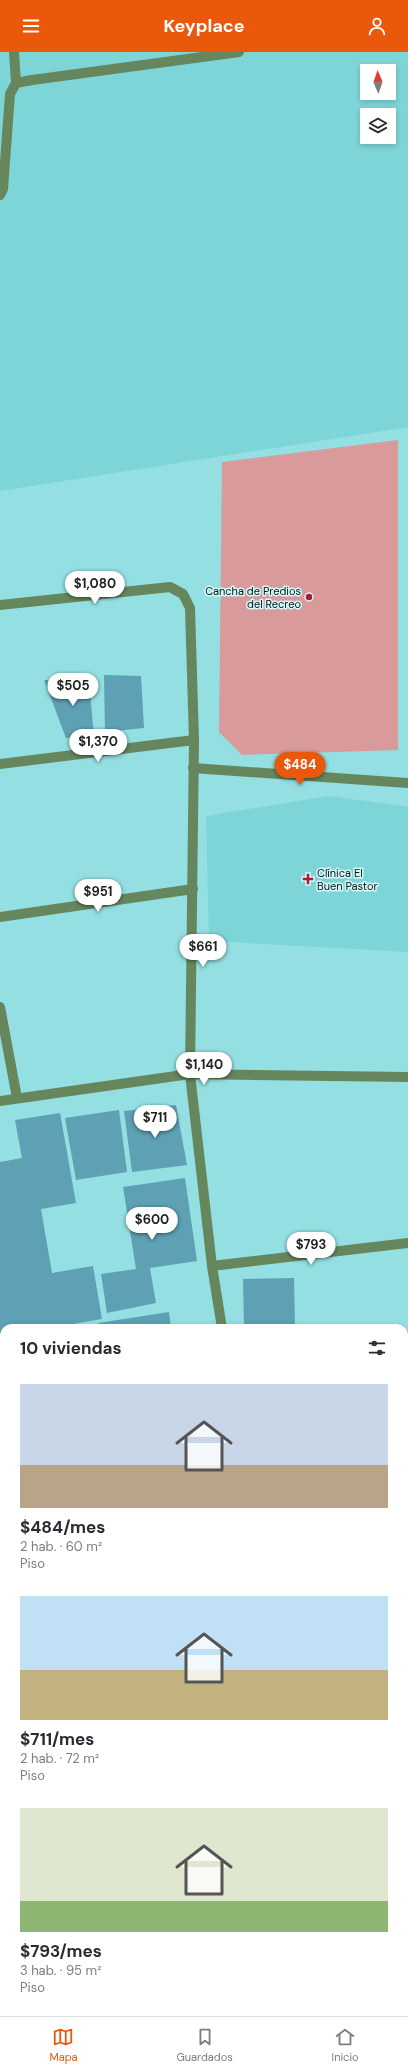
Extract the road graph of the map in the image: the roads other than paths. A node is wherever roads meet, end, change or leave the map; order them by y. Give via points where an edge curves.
1 (14, 52) edge
2 (239, 52) edge
3 (16, 84) junction
4 (0, 195) edge
5 (0, 605) edge
6 (194, 740) junction
7 (0, 764) edge
8 (194, 768) junction
9 (408, 784) edge
10 (193, 889) junction
11 (0, 917) edge
12 (0, 1007) edge
13 (190, 1074) junction
14 (408, 1077) edge
15 (17, 1098) junction
16 (0, 1101) edge
17 (408, 1243) edge
18 (212, 1266) junction
19 (221, 1324) edge

1 - 3 street
2 - 3 street
3 - 4 street via 10,94 3,189
5 - 6 street via 170,587 183,594 190,608
6 - 7 street
6 - 8 street
8 - 9 street
8 - 10 street
10 - 11 street
10 - 13 street
12 - 15 street
13 - 14 street
13 - 15 street
13 - 18 street
15 - 16 street
17 - 18 street
18 - 19 street

